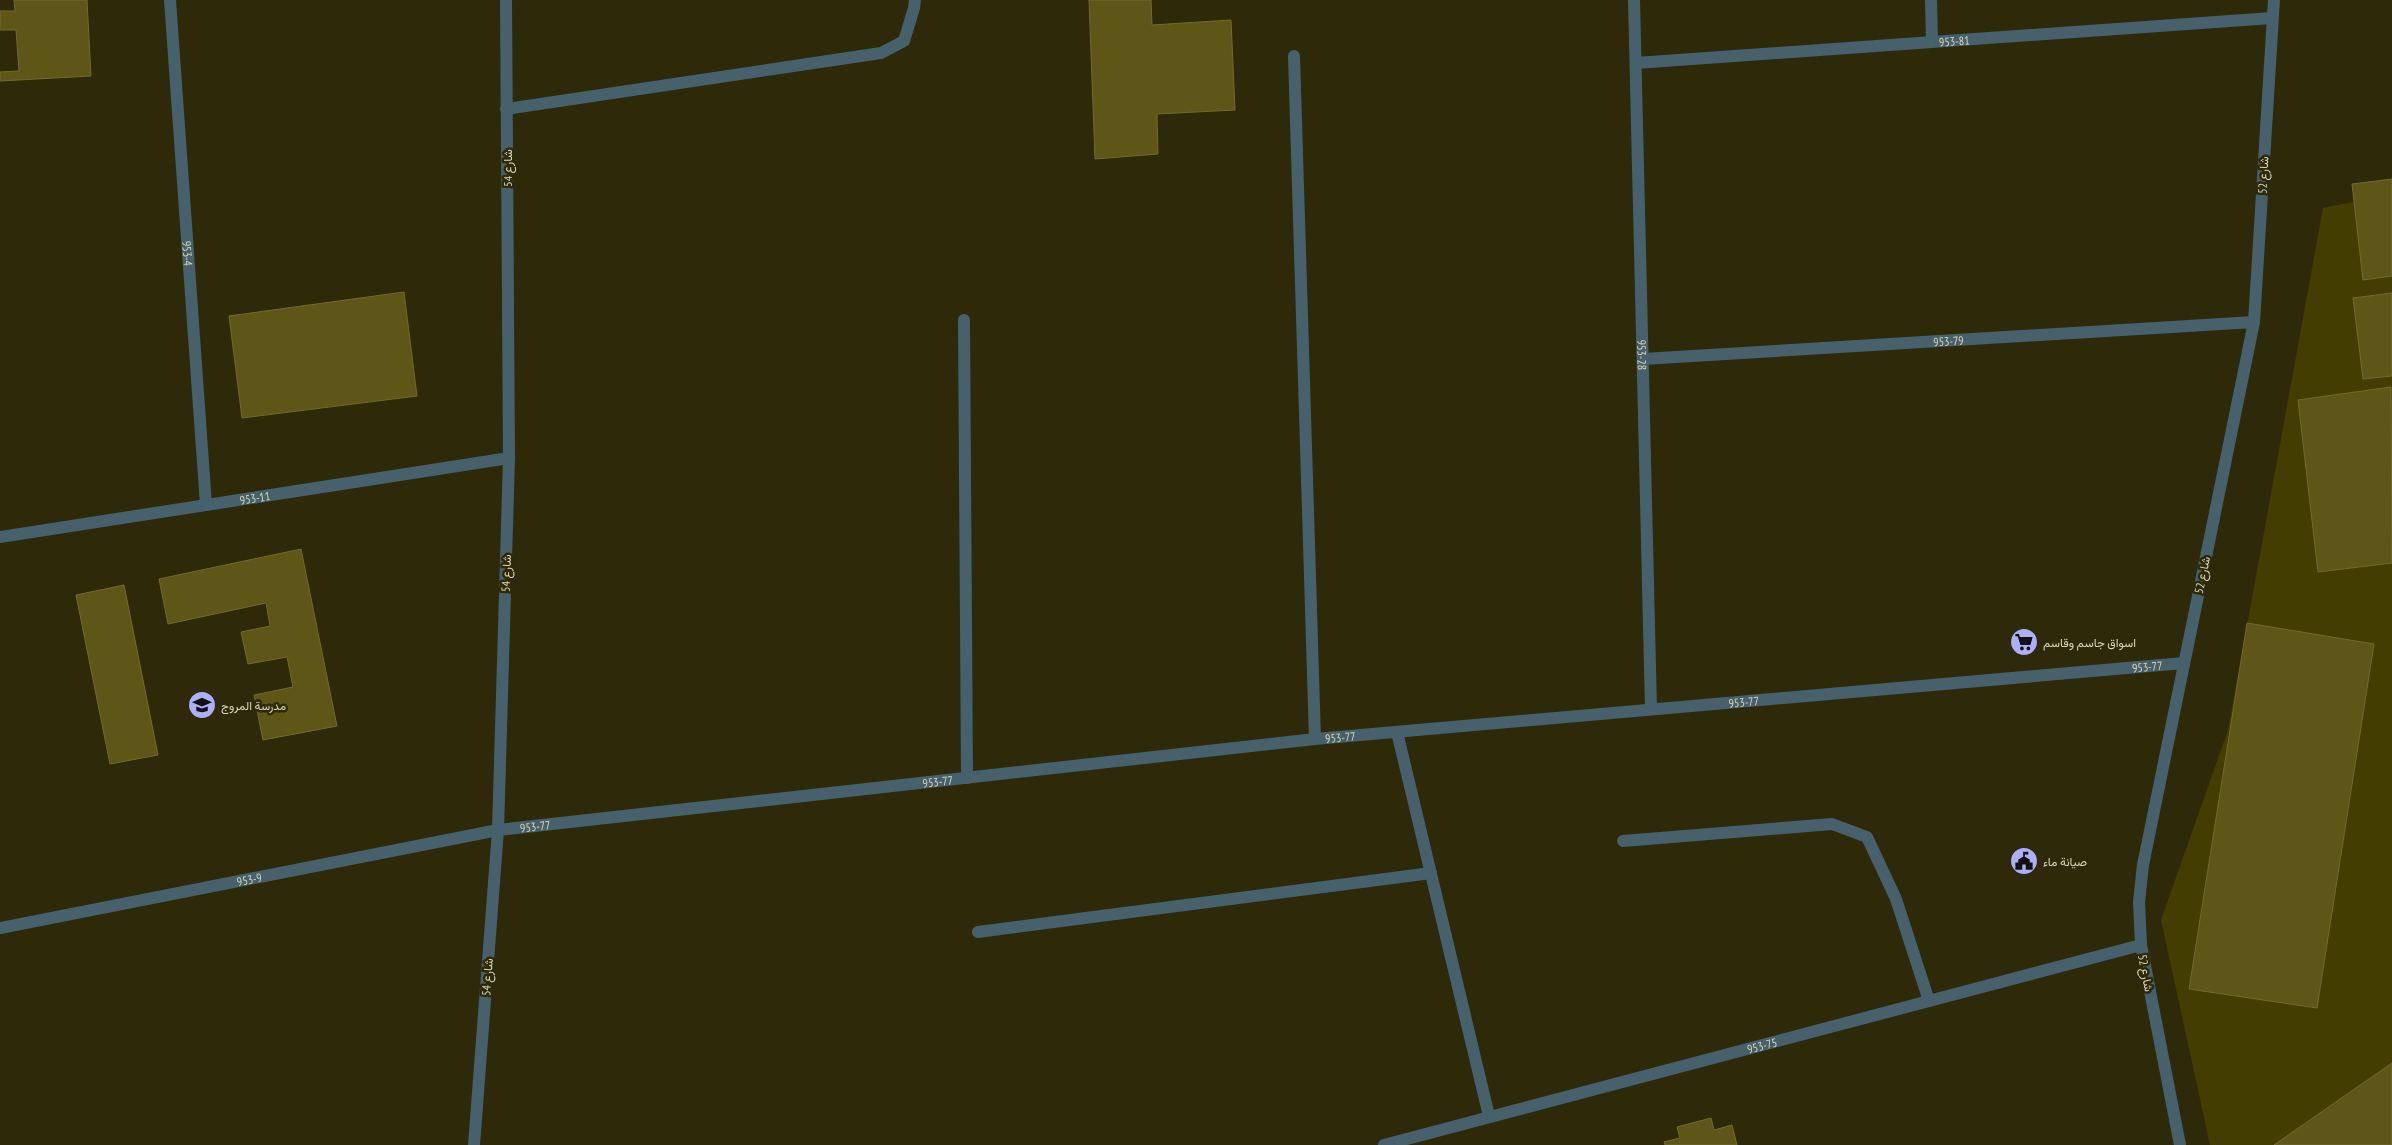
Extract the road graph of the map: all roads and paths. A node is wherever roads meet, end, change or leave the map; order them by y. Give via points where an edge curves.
1 (170, 0) edge
2 (506, 0) edge
3 (915, 0) edge
4 (1634, 0) edge
5 (1931, 0) edge
6 (2274, 0) edge
7 (2272, 18) junction
8 (1932, 42) junction
9 (1294, 56) dead end
10 (1636, 63) junction
11 (506, 109) junction
12 (964, 320) dead end
13 (2254, 322) junction
14 (1643, 359) junction
15 (509, 458) junction
16 (206, 505) junction
17 (0, 537) edge
18 (2184, 663) junction
19 (1651, 709) junction
20 (1398, 732) junction
21 (1315, 738) junction
22 (967, 778) junction
23 (498, 830) junction
24 (1624, 841) dead end
25 (1431, 873) junction
26 (0, 928) edge
27 (978, 932) dead end
28 (2141, 945) junction
29 (1929, 1000) junction
30 (1489, 1116) junction
31 (474, 1145) edge
32 (1384, 1145) edge
33 (2180, 1145) edge

1 - 16 street, 953-4
2 - 11 street, شارع 54
3 - 11 street via 904,41 881,53
4 - 10 street, 953-28
5 - 8 street
6 - 7 street, شارع 52
7 - 8 street, 953-81
7 - 13 street, شارع 52
8 - 10 street, 953-81
9 - 21 street
10 - 14 street, 953-28
11 - 15 street, شارع 54
12 - 22 street
13 - 14 street, 953-79
13 - 18 street, شارع 52
14 - 19 street, 953-28
15 - 16 street, 953-11
15 - 23 street, شارع 54
16 - 17 street, 953-11
18 - 19 street, 953-77
18 - 28 street, شارع 52 via 2143,865 2139,902
19 - 20 street, 953-77
20 - 21 street, 953-77
20 - 25 street
21 - 22 street, 953-77
22 - 23 street, 953-77
23 - 26 street, 953-9
23 - 31 street, شارع 54
24 - 29 street via 1832,824 1867,838 1896,899
25 - 27 street
25 - 30 street
28 - 29 street, 953-75
28 - 33 street, شارع 52
29 - 30 street, 953-75
30 - 32 street, 953-75

